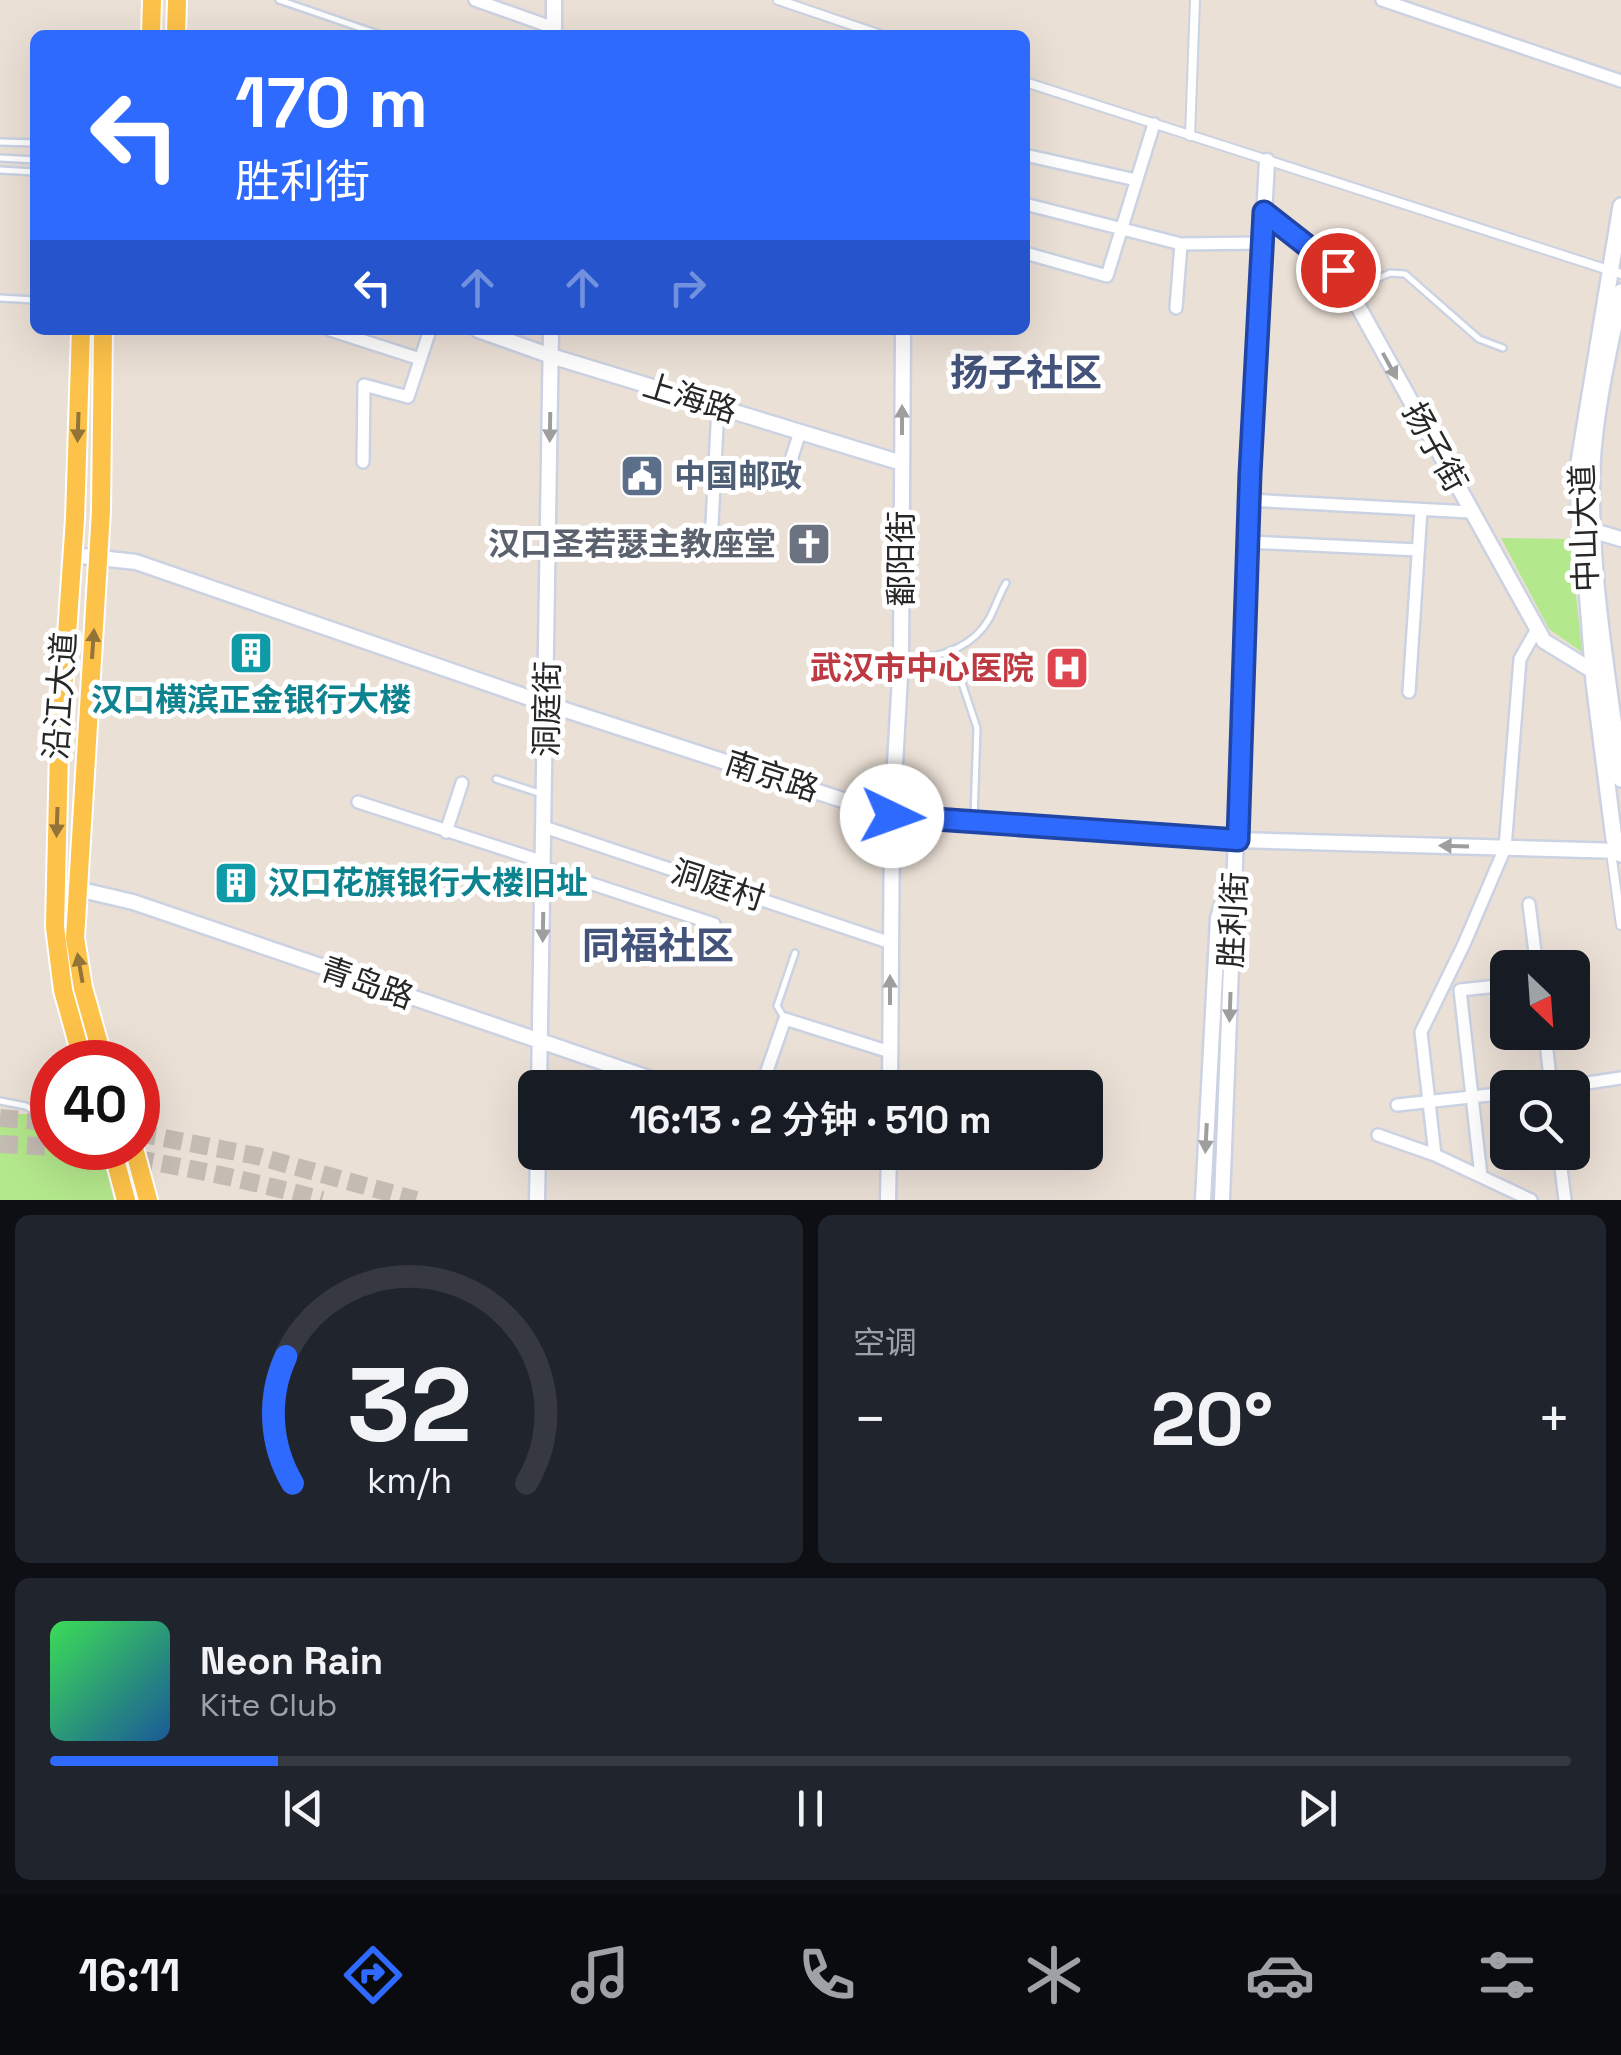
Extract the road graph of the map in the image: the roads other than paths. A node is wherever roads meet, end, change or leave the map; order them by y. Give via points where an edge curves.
1 (152, 0) edge
2 (177, 0) edge
3 (279, 0) edge
4 (475, 0) edge
5 (554, 0) edge
6 (778, 0) edge
7 (1196, 0) edge
8 (1382, 0) edge
9 (151, 30) edge
10 (176, 30) edge
11 (366, 30) edge
12 (547, 30) edge
13 (554, 30) edge
14 (866, 30) edge
15 (1621, 82) edge
16 (1030, 84) edge
17 (1154, 124) junction
18 (1190, 136) junction
19 (0, 142) edge
20 (30, 143) edge
21 (1030, 156) edge
22 (0, 158) edge
23 (30, 160) edge
24 (1267, 161) junction
25 (0, 170) edge
26 (30, 172) edge
27 (1136, 180) junction
28 (1030, 205) edge
29 (1621, 206) edge
30 (1264, 212) junction
31 (1121, 228) junction
32 (1181, 244) junction
33 (1263, 244) junction
34 (1030, 254) edge
35 (1616, 273) edge
36 (1350, 291) junction
37 (1621, 292) edge
38 (0, 298) edge
39 (30, 300) edge
40 (1176, 308) dead end
41 (81, 335) edge
42 (103, 335) edge
43 (345, 335) edge
44 (428, 335) edge
45 (492, 335) edge
46 (551, 335) edge
47 (903, 335) edge
48 (1503, 348) dead end
49 (550, 356) junction
50 (420, 360) junction
51 (718, 406) junction
52 (800, 432) junction
53 (792, 460) dead end
54 (363, 462) dead end
55 (902, 463) junction
56 (1249, 500) junction
57 (1421, 510) junction
58 (1470, 512) junction
59 (1594, 531) junction
60 (1621, 539) edge
61 (1248, 542) junction
62 (712, 543) dead end
63 (1418, 550) junction
64 (72, 555) junction
65 (98, 556) junction
66 (1006, 583) dead end
67 (1538, 630) junction
68 (951, 650) junction
69 (901, 660) junction
70 (1600, 668) junction
71 (1409, 692) dead end
72 (547, 704) junction
73 (496, 779) dead end
74 (1621, 779) edge
75 (462, 783) dead end
76 (545, 795) junction
77 (358, 802) dead end
78 (892, 816) junction
79 (974, 822) junction
80 (544, 828) junction
81 (446, 832) junction
82 (1238, 840) junction
83 (1505, 848) junction
84 (1618, 852) edge
85 (544, 864) junction
86 (1235, 869) junction
87 (56, 884) junction
88 (78, 888) junction
89 (1529, 904) dead end
90 (714, 924) dead end
91 (1621, 925) edge
92 (891, 943) junction
93 (1535, 950) edge
94 (795, 953) dead end
95 (1490, 987) edge
96 (785, 1019) junction
97 (77, 1040) edge
98 (98, 1040) edge
99 (540, 1043) junction
100 (890, 1052) junction
101 (539, 1070) edge
102 (623, 1070) edge
103 (767, 1070) edge
104 (890, 1070) edge
105 (1621, 1078) edge
106 (1590, 1083) edge
107 (1490, 1094) edge
108 (1472, 1096) junction
109 (0, 1100) edge
110 (1430, 1101) junction
111 (1397, 1105) dead end
112 (30, 1108) edge
113 (1378, 1135) dead end
114 (1435, 1155) junction
115 (118, 1170) edge
116 (140, 1170) edge
117 (538, 1170) edge
118 (885, 1170) edge
119 (1561, 1170) edge
120 (1481, 1176) junction
121 (126, 1200) edge
122 (148, 1200) edge
123 (537, 1200) edge
124 (888, 1200) edge
125 (1203, 1200) edge
126 (1222, 1200) edge
127 (1531, 1200) edge
128 (1564, 1200) edge

1 - 9 main road
2 - 10 main road
3 - 11 lane
4 - 12 street
5 - 13 street
6 - 14 street
7 - 18 street
8 - 15 street
16 - 17 street
17 - 18 street
17 - 27 street
18 - 24 street
19 - 20 lane
21 - 27 street
22 - 23 lane
24 - 30 street, 胜利街
24 - 35 street
25 - 26 lane
27 - 31 street
28 - 31 street
29 - 35 main road, 中山大道
30 - 33 street, 胜利街
30 - 36 street, 扬子街 via 1338,270
31 - 32 street
31 - 34 street via 1107,276
32 - 33 street
32 - 40 street
33 - 56 street, 胜利街
35 - 70 main road, 中山大道 via 1578,468
36 - 48 lane via 1390,273 1405,274 1479,339
36 -> 58 street, 扬子街
37 - 59 main road, 中山大道 via 1592,465
38 - 39 lane
41 -> 64 main road, 沿江大道
42 - 65 main road, 沿江大道
43 - 50 street
44 - 50 street
45 - 49 street, 上海路
46 - 49 street, 洞庭街
55 -> 47 street, 鄱阳街
49 - 51 street, 上海路
49 -> 72 street, 洞庭街
50 - 54 street via 408,397 364,385
51 - 52 street, 上海路
51 - 62 street
52 - 53 street
52 - 55 street, 上海路
55 - 69 street, 鄱阳街
56 - 57 street
56 - 61 street, 胜利街
57 - 58 street
57 - 63 street
58 - 67 street, 扬子街
59 - 60 street
59 - 70 main road, 中山大道
61 - 63 street
61 - 82 street, 胜利街
63 - 71 street
64 - 65 street, 南京路
64 -> 87 main road, 沿江大道
65 - 72 street, 南京路 via 136,562
88 -> 65 main road, 沿江大道
66 - 68 lane via 987,623
67 - 70 street, 扬子街 via 1544,641
67 - 83 street via 1520,659
68 - 69 lane
68 - 79 lane via 977,728
69 - 78 street, 鄱阳街
70 - 74 main road, 中山大道
70 - 84 main road, 中山大道
72 - 76 street, 洞庭街
72 - 78 street, 南京路
73 - 76 lane
75 - 81 street
76 - 80 street, 洞庭街
77 - 81 street
78 - 79 street, 南京路
78 - 92 street, 鄱阳街
79 - 82 street, 南京路
80 - 85 street, 洞庭街
80 - 92 street, 洞庭村
81 - 85 street
83 -> 82 street, 南京路
82 - 86 street, 胜利街
83 - 84 street, 南京路
83 - 110 street via 1421,1032
84 - 91 street, 中山大道
85 - 90 street
85 -> 99 street, 洞庭街
86 -> 125 street via 1218,918
86 -> 126 street, 胜利街
87 - 88 street, 青岛路
87 - 97 main road, 沿江大道 via 58,957
98 -> 88 main road, 沿江大道 via 78,958
88 - 99 street, 青岛路
89 - 93 street
100 -> 92 street, 鄱阳街
94 - 96 lane via 777,1006
95 - 108 street via 1460,990
96 - 100 street
96 - 103 street
99 - 101 street, 洞庭街
99 - 102 street, 青岛路
100 - 104 street, 鄱阳街
105 - 106 street
107 - 108 street
108 - 110 street
108 - 120 street
109 - 112 lane
110 - 111 street
110 - 114 street
113 - 114 street
114 - 120 street
115 - 121 main road
116 - 122 main road
117 - 123 street
118 - 124 street
119 - 128 street
120 - 127 street

